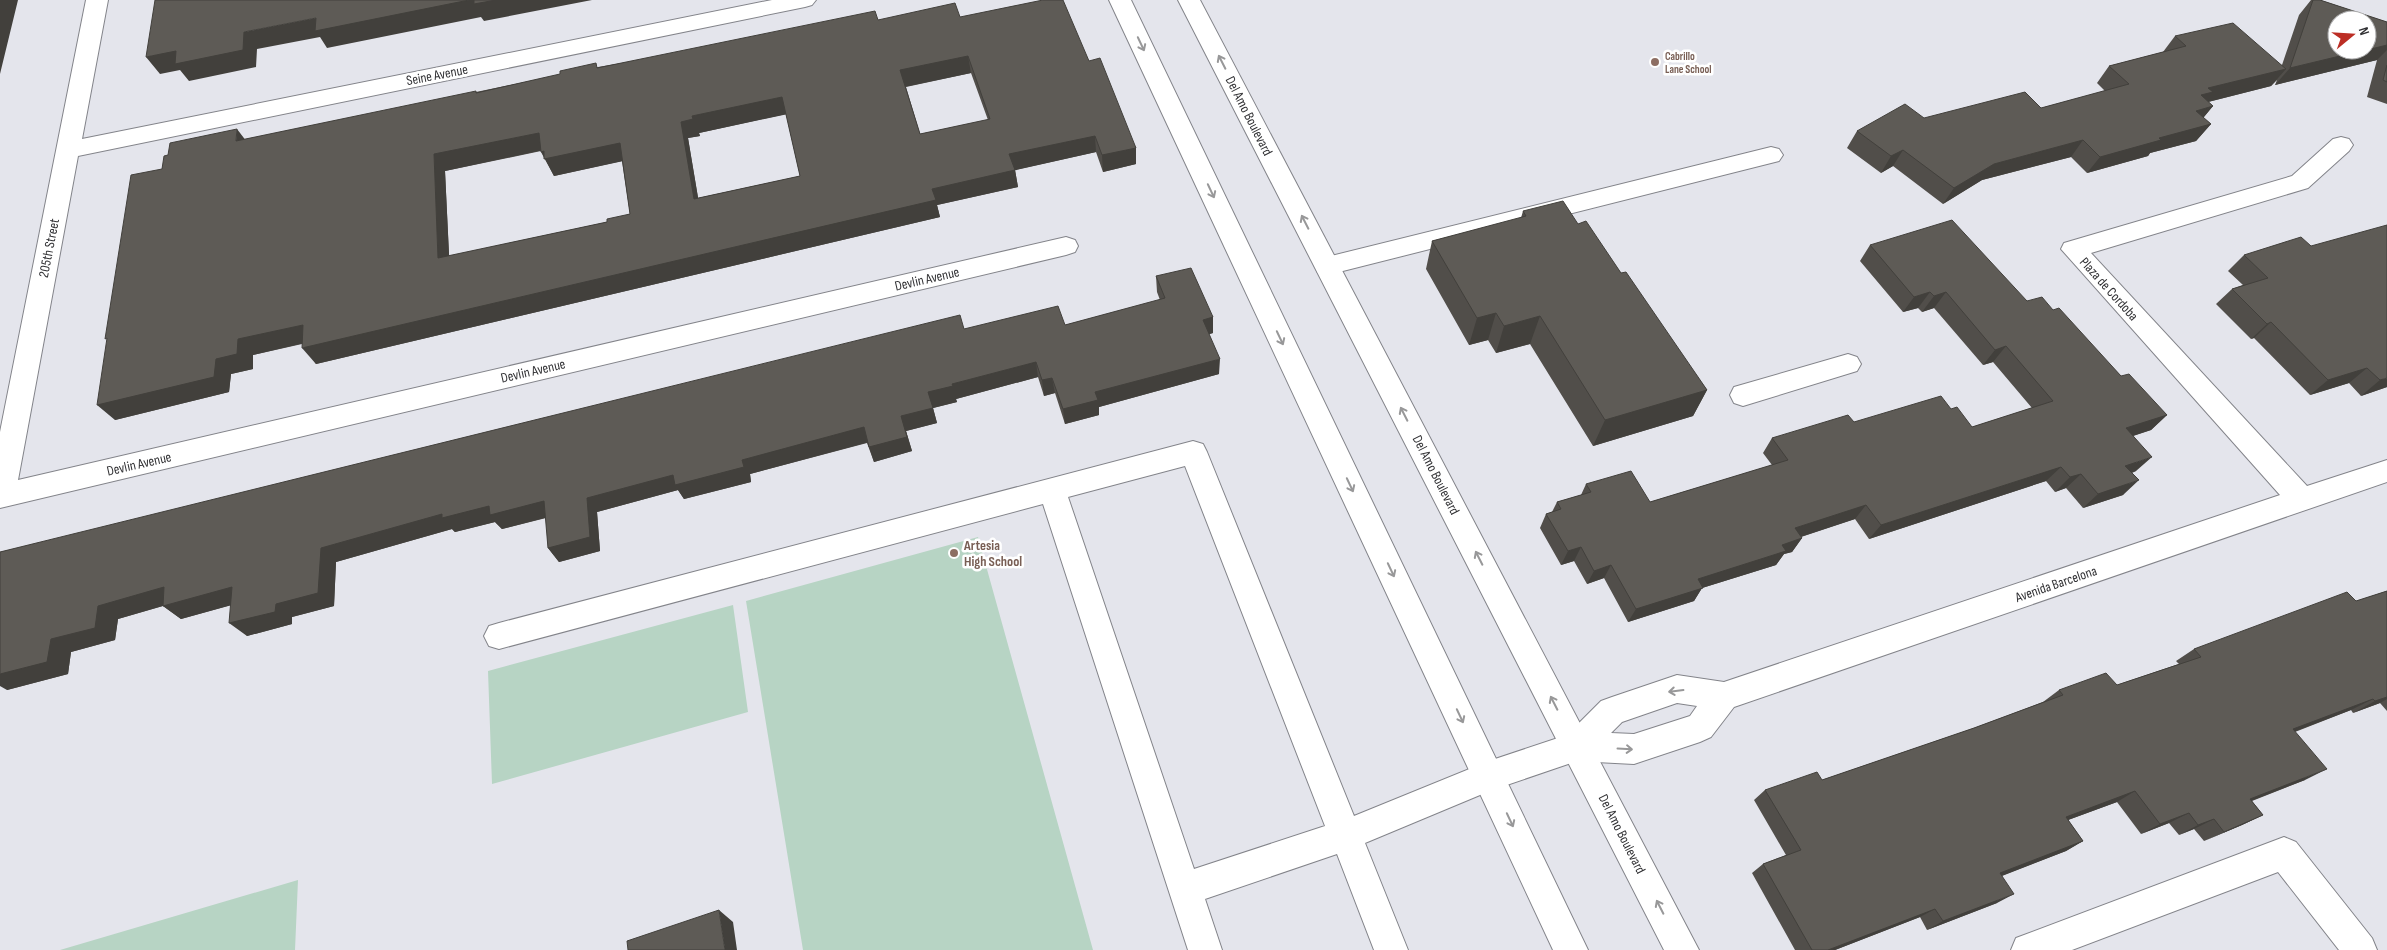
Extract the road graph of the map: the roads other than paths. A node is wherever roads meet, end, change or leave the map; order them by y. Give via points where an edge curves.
1 (97, 0) edge
2 (805, 0) edge
3 (1120, 0) edge
4 (1189, 0) edge
5 (2341, 145) dead end
6 (69, 150) junction
7 (1771, 155) dead end
8 (1066, 246) dead end
9 (1327, 266) junction
10 (1848, 364) dead end
11 (1743, 395) dead end
12 (2387, 471) edge
13 (1052, 490) junction
14 (1, 496) edge
15 (2302, 500) junction
16 (499, 636) dead end
17 (1724, 696) junction
18 (1577, 746) junction
19 (1489, 776) junction
20 (1346, 835) junction
21 (1184, 889) junction
22 (1205, 950) edge
23 (1392, 950) edge
24 (1571, 950) edge
25 (1682, 950) edge
26 (2028, 950) edge
27 (2360, 950) edge

1 - 6 street, 205th Street
2 - 6 street, Seine Avenue
3 -> 19 street
9 -> 4 street, Del Amo Boulevard
5 - 15 street, Plaza de Cordoba via 2300,182 2073,249
6 - 14 street, 205th Street
7 - 9 street
8 - 14 street, Devlin Avenue
18 -> 9 street, Del Amo Boulevard
10 - 11 street
12 - 15 street, Avenida Barcelona
13 - 16 street
13 - 20 street via 1193,452
13 - 21 street
15 - 17 street, Avenida Barcelona
17 -> 18 street, Avenida Barcelona via 1677,689 1612,711
18 -> 17 street, Avenida Barcelona via 1634,749 1700,727
18 - 19 street, Avenida Barcelona
25 -> 18 street, Del Amo Boulevard
19 - 20 street, Avenida Barcelona
19 -> 24 street
20 - 21 street, Avenida Barcelona
20 - 23 street
21 - 22 street
26 - 27 street via 2284,853

